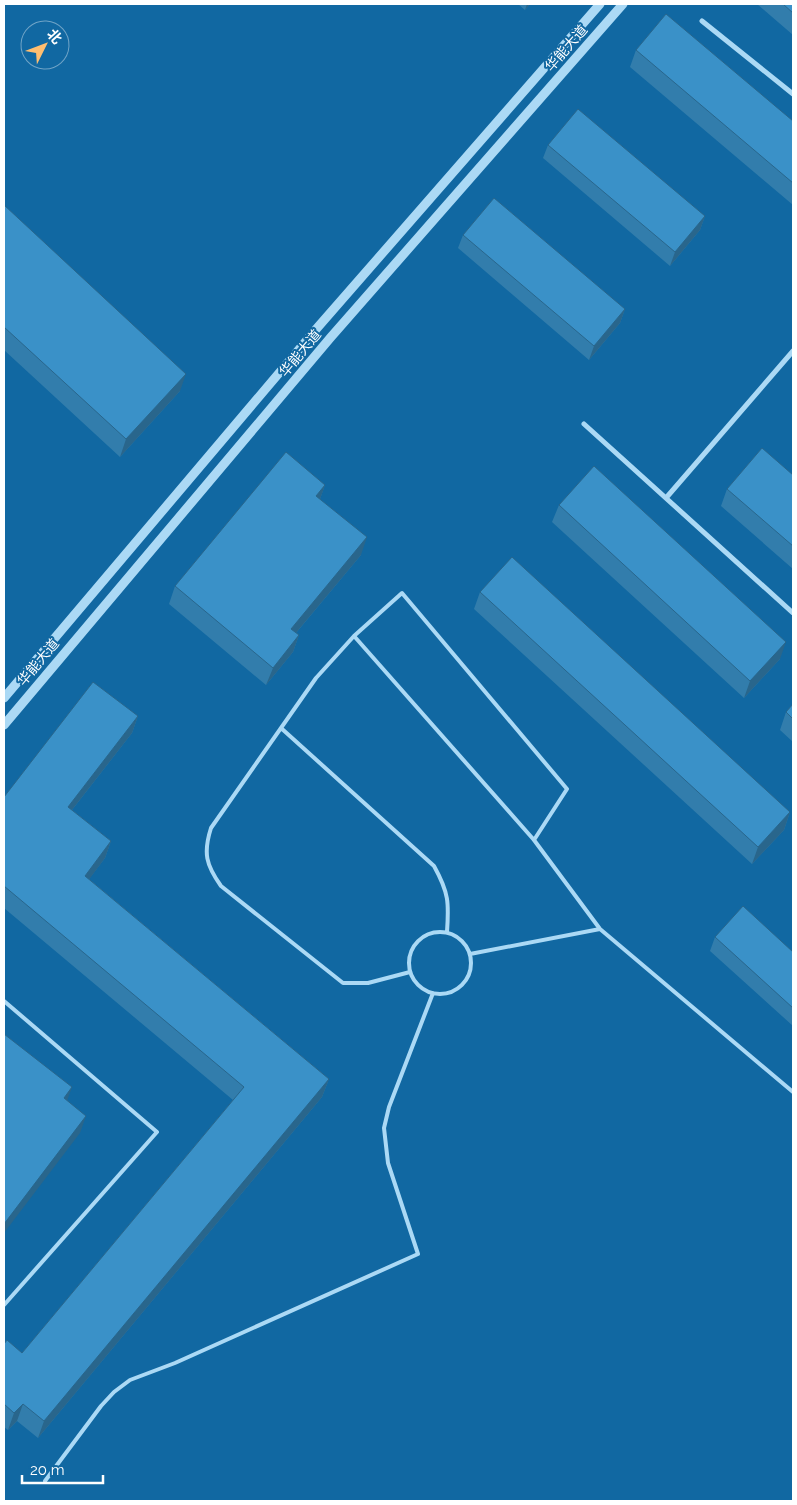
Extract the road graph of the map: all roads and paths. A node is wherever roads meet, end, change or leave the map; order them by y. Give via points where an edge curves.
1 (600, 4) edge
2 (623, 4) edge
3 (702, 21) dead end
4 (793, 94) edge
5 (793, 351) edge
6 (584, 424) dead end
7 (666, 498) junction
8 (793, 613) edge
9 (354, 636) junction
10 (4, 698) edge
11 (4, 725) edge
12 (281, 728) junction
13 (534, 840) junction
14 (600, 929) junction
15 (447, 932) junction
16 (470, 954) junction
17 (410, 972) junction
18 (433, 993) junction
19 (4, 1001) edge
20 (793, 1092) edge
21 (4, 1305) edge
22 (45, 1480) dead end

1 - 10 street, 华能大道 via 318,327
2 - 11 street, 华能大道 via 331,337
3 - 4 street
5 - 7 street
6 - 7 street
7 - 8 street
9 - 12 lane via 316,678
9 - 13 lane
9 - 13 lane via 402,593 567,789
12 - 15 lane via 434,866 444,883 449,902
12 - 17 lane via 211,828 206,843 212,873 221,886 343,983 368,983
13 - 14 lane
14 - 16 lane
14 - 20 lane
15 - 16 lane via 465,944
15 - 17 lane via 426,935 417,942 408,962
16 - 18 lane via 471,965 463,984 444,994
17 - 18 lane via 415,982
18 - 22 lane via 388,1107 384,1128 388,1163 418,1254 130,1380 101,1406
19 - 21 lane via 157,1132

